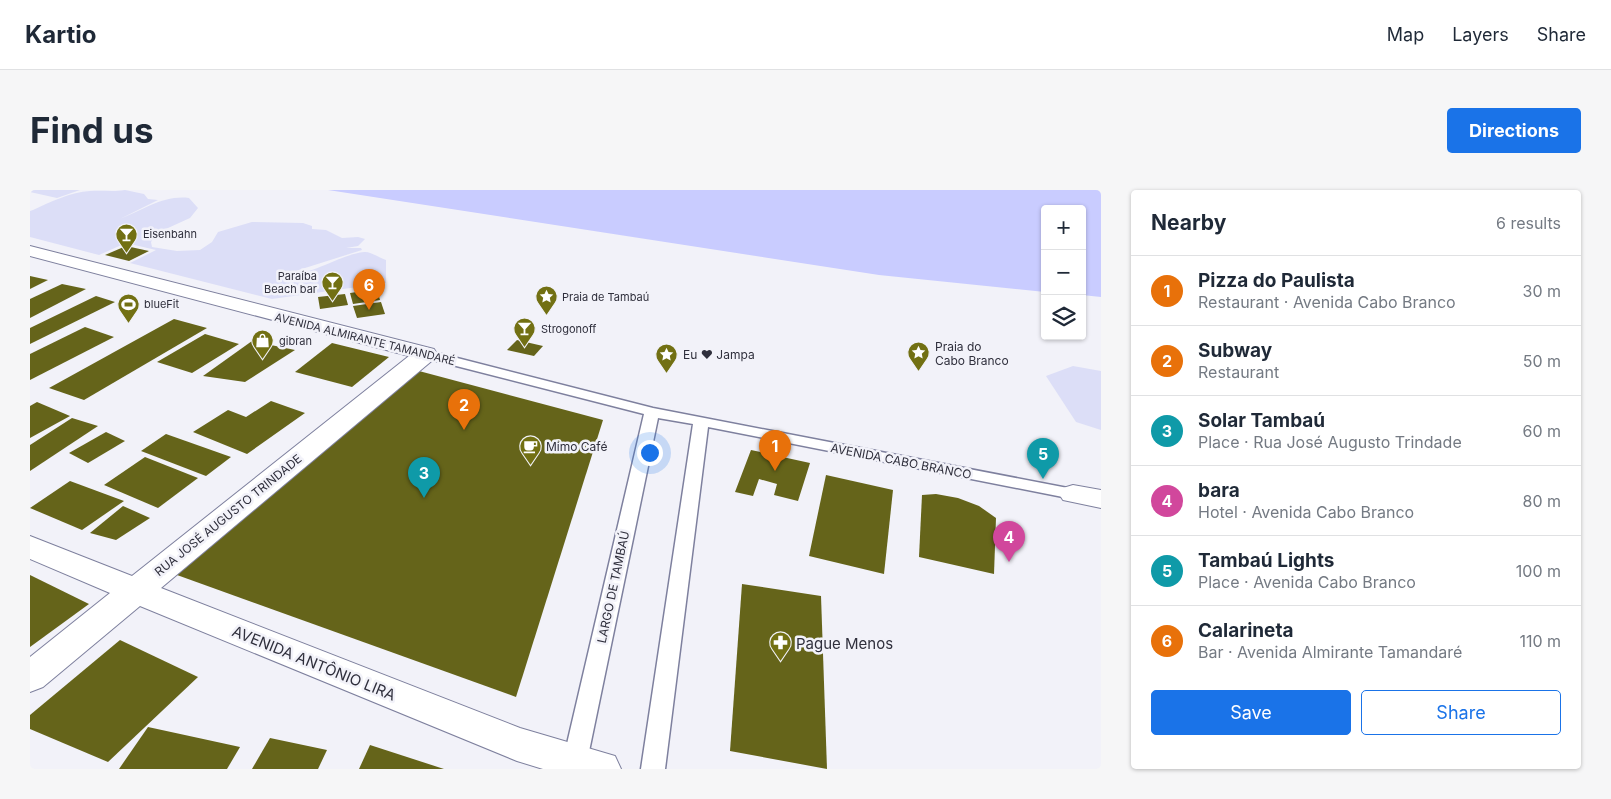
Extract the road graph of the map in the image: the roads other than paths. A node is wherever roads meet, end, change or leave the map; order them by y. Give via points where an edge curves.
1 (30, 251) edge
2 (426, 354) junction
3 (652, 412) junction
4 (701, 421) junction
5 (1073, 494) joint
6 (1101, 499) edge
7 (30, 547) edge
8 (136, 590) junction
9 (30, 677) edge
10 (583, 766) edge
11 (653, 769) edge

1 - 2 main road, AVENIDA ALMIRANTE TAMANDARÉ
2 - 3 street, AVENIDA ALMIRANTE TAMANDARÉ
2 - 8 main road, RUA JOSÉ AUGUSTO TRINDADE
3 - 4 street, AVENIDA ALMIRANTE TAMANDARÉ
3 - 10 street, LARGO DE TAMBAÚ
4 - 5 street, AVENIDA CABO BRANCO
4 - 11 street
5 - 6 main road, AVENIDA CABO BRANCO
7 - 8 main road, AVENIDA ANTÔNIO LIRA
8 - 9 main road, RUA JOSÉ AUGUSTO TRINDADE
8 - 10 main road, AVENIDA ANTÔNIO LIRA via 517,744

